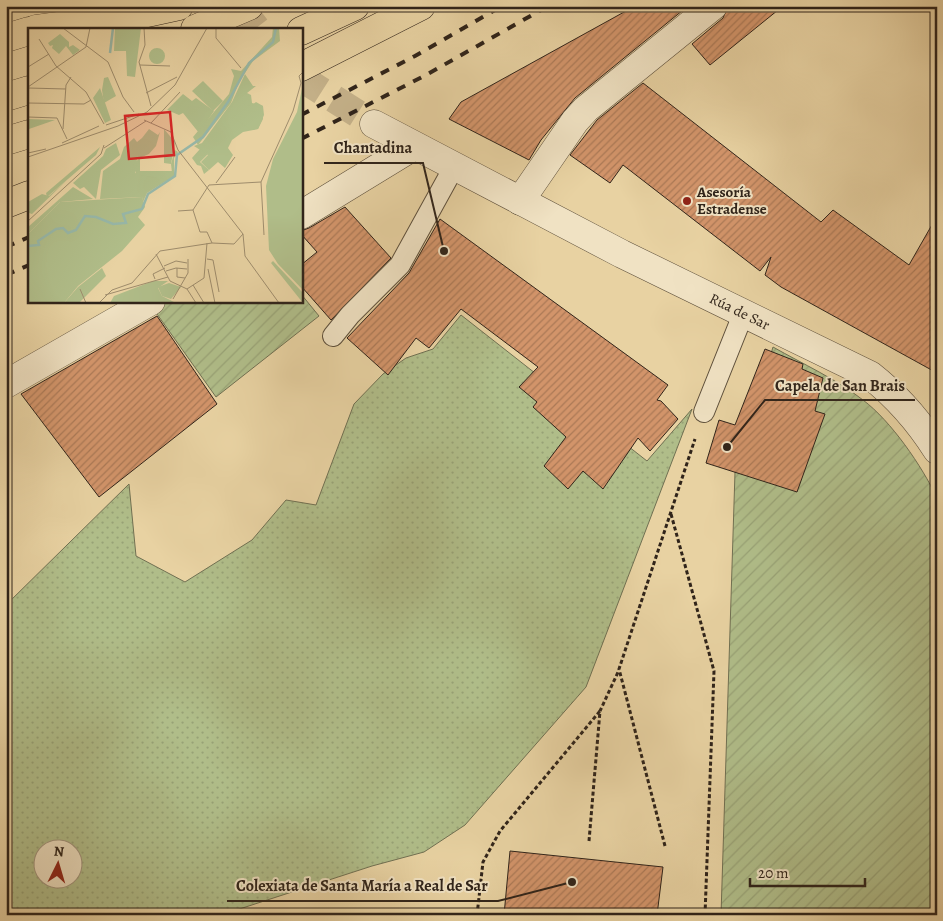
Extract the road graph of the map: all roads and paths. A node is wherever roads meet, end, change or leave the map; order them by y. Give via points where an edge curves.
1 (179, 6) edge
2 (249, 6) edge
3 (355, 6) edge
4 (421, 6) edge
5 (713, 6) edge
6 (43, 28) edge
7 (197, 28) edge
8 (28, 31) edge
9 (302, 31) edge
10 (6, 38) edge
11 (302, 67) edge
12 (28, 90) edge
13 (6, 97) edge
14 (374, 124) tunnel mouth
15 (28, 134) edge
16 (6, 141) edge
17 (414, 146) junction
18 (454, 167) junction
19 (28, 196) edge
20 (520, 201) junction
21 (6, 204) edge
22 (302, 215) edge
23 (149, 302) edge
24 (744, 312) junction
25 (333, 336) dead end
26 (6, 384) edge
27 (704, 412) joint
28 (937, 450) edge
29 (671, 513) junction
30 (619, 669) junction
31 (600, 711) junction
32 (589, 841) dead end
33 (665, 846) dead end
34 (477, 915) edge
35 (705, 915) edge

1 - 6 highway via 133,16
2 - 7 highway
3 - 9 highway
4 - 11 highway
5 - 20 street via 586,109
8 - 10 highway
12 - 13 highway
14 - 17 street, Rúa de Sar
15 - 16 highway
17 - 18 street, Rúa de Sar
17 - 22 street
18 - 20 street, Rúa de Sar
18 - 25 lane via 400,265
19 - 21 highway
20 - 24 street, Rúa de Sar
23 - 26 street
24 - 27 lane
24 - 28 street, Rúa de Sar via 870,376 896,396 920,423
27 - 29 path
29 - 30 path
29 - 35 path via 714,671
30 - 31 path
30 - 33 path
31 - 32 path
31 - 34 path via 500,832 483,862

